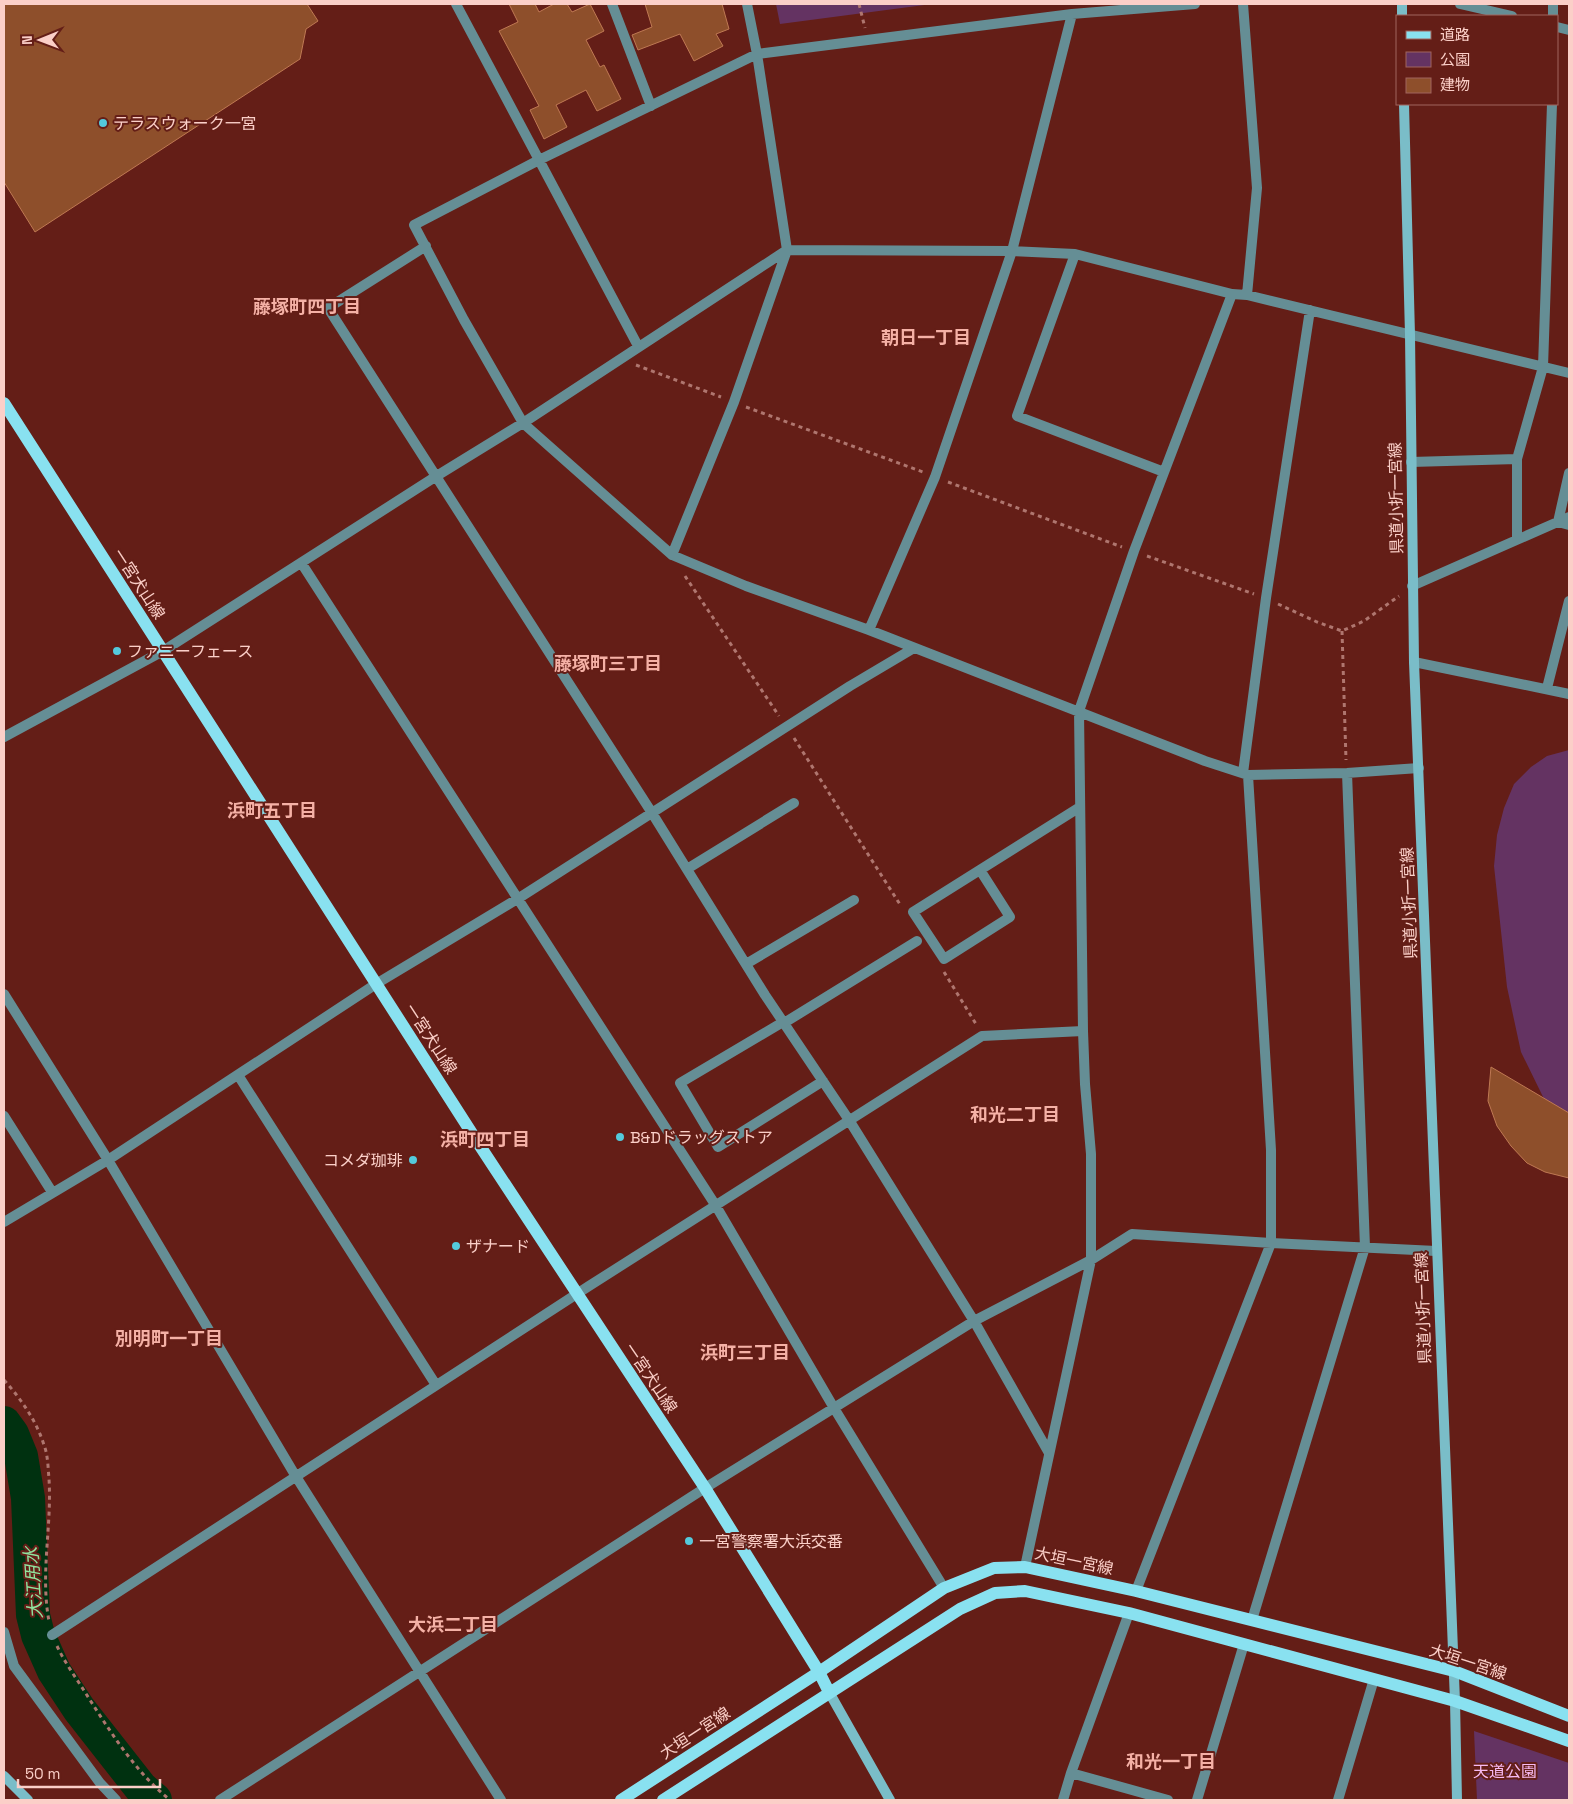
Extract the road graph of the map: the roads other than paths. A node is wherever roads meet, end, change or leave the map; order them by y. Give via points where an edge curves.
1 (456, 4) edge
2 (612, 4) edge
3 (747, 4) edge
4 (1194, 4) edge
5 (1243, 4) edge
6 (1460, 4) edge
7 (1072, 14) junction
8 (1508, 15) edge
9 (757, 54) junction
10 (1404, 105) edge
11 (1552, 105) edge
12 (651, 106) junction
13 (540, 160) junction
14 (426, 246) junction
15 (787, 250) junction
16 (1012, 251) junction
17 (1075, 254) junction
18 (1232, 294) junction
19 (1247, 295) junction
20 (1310, 310) junction
21 (1410, 335) junction
22 (638, 346) junction
23 (1543, 367) junction
24 (1569, 373) edge
25 (4, 403) edge
26 (523, 423) junction
27 (1517, 459) junction
28 (1411, 462) junction
29 (1164, 472) junction
30 (1569, 473) edge
31 (435, 477) junction
32 (1569, 517) edge
33 (1558, 522) junction
34 (1569, 525) edge
35 (1517, 539) junction
36 (674, 555) junction
37 (302, 564) junction
38 (1412, 586) junction
39 (1569, 601) edge
40 (870, 630) junction
41 (914, 648) junction
42 (164, 651) junction
43 (1414, 662) junction
44 (1547, 688) junction
45 (1569, 694) edge
46 (1079, 711) junction
47 (4, 737) edge
48 (1419, 768) junction
49 (1346, 773) junction
50 (1245, 774) junction
51 (794, 803) dead end
52 (1080, 807) junction
53 (652, 813) junction
54 (687, 869) junction
55 (980, 870) junction
56 (519, 898) junction
57 (854, 900) dead end
58 (917, 941) dead end
59 (746, 964) junction
60 (376, 984) junction
61 (4, 994) edge
62 (784, 1022) junction
63 (1083, 1030) junction
64 (238, 1075) junction
65 (823, 1081) junction
66 (4, 1116) edge
67 (849, 1120) junction
68 (108, 1160) junction
69 (52, 1192) junction
70 (716, 1206) junction
71 (4, 1222) edge
72 (1271, 1243) junction
73 (1365, 1247) junction
74 (1436, 1251) junction
75 (1091, 1260) junction
76 (576, 1294) junction
77 (974, 1321) junction
78 (436, 1385) junction
79 (834, 1408) junction
80 (1049, 1453) junction
81 (295, 1476) junction
82 (705, 1488) junction
83 (1025, 1567) junction
84 (944, 1588) junction
85 (1136, 1591) junction
86 (1129, 1613) junction
87 (1252, 1620) junction
88 (4, 1632) edge
89 (52, 1635) road end
90 (1244, 1644) junction
91 (1454, 1671) junction
92 (819, 1672) junction
93 (419, 1674) junction
94 (1374, 1679) junction
95 (829, 1692) junction
96 (1455, 1701) junction
97 (1569, 1716) edge
98 (1569, 1741) edge
99 (1071, 1772) junction
100 (4, 1776) edge
101 (28, 1800) edge
102 (116, 1800) edge
103 (220, 1800) edge
104 (501, 1800) edge
105 (621, 1800) edge
106 (663, 1800) edge
107 (890, 1800) edge
108 (1063, 1800) edge
109 (1168, 1800) edge
110 (1197, 1800) edge
111 (1338, 1800) edge
112 (1457, 1800) edge

1 - 13 street
2 - 12 street
3 - 9 street
4 - 7 street
5 - 19 street via 1257,188
6 - 8 street
7 - 9 street
7 - 16 street
9 - 12 street
9 - 15 street
10 - 21 main road, 県道小折一宮線
11 - 23 street
12 - 13 street
13 - 14 street via 414,225
13 - 22 street
14 - 26 street
14 - 31 street via 328,308
15 - 16 street
15 - 22 street
15 - 36 street via 734,402
16 - 17 street
16 - 40 street via 935,477
17 - 18 street
17 - 29 street via 1017,416
18 - 19 street
18 - 29 street
19 - 20 street
20 - 21 street
20 - 50 street via 1266,598
21 - 23 street
21 - 28 main road, 県道小折一宮線
22 - 26 street
23 - 24 street
23 - 27 street
25 - 42 main road, 一宮犬山線
26 - 31 street
26 - 36 street
27 - 28 street
27 - 35 street
28 - 38 main road, 県道小折一宮線
29 - 46 street
30 - 33 street
31 - 37 street
31 - 53 street
32 - 33 street
33 - 34 street
33 - 35 street
35 - 38 street
36 - 40 street via 746,586
37 - 42 street
37 - 56 street
38 - 43 main road, 県道小折一宮線
39 - 44 street
40 - 41 street
41 - 46 street
41 - 53 street
42 - 47 street
42 - 60 main road, 一宮犬山線
43 - 44 street
43 - 48 main road, 県道小折一宮線
44 - 45 street
46 - 50 street
46 - 52 street
48 - 49 street
48 - 74 main road, 県道小折一宮線
49 - 50 street
49 - 73 street
50 - 72 street via 1271,1150
51 - 54 street
52 - 55 street
52 - 63 street
53 - 54 street
53 - 56 street
54 - 59 street
55 - 55 street via 913,912 944,960 1010,917
56 - 60 street
56 - 70 street
57 - 59 street
58 - 62 street
59 - 62 street
60 - 64 street
60 - 76 main road, 一宮犬山線
61 - 68 street
62 - 65 street
62 - 65 street via 680,1083 718,1147
63 - 67 street via 982,1036
63 - 75 street via 1091,1154
64 - 68 street
64 - 78 street
65 - 67 street
66 - 69 street
67 - 70 street
67 - 77 street
68 - 69 street
68 - 81 street
69 - 71 street
70 - 76 street
70 - 79 street
72 - 73 street
72 - 75 street via 1132,1234
72 - 85 street
73 - 74 street
73 - 87 street
74 - 91 main road, 県道小折一宮線
75 - 77 street
75 - 80 street
76 - 78 street
76 - 82 main road, 一宮犬山線
77 - 79 street
77 - 80 street
78 - 81 street
79 - 82 street
79 - 84 street
80 - 83 street
81 - 89 street
81 - 93 street
82 - 92 main road, 一宮犬山線
82 - 93 street
83 - 84 main road, 大垣一宮線 via 994,1568
83 - 85 main road, 大垣一宮線
84 - 92 main road, 大垣一宮線
85 - 87 main road, 大垣一宮線
86 - 90 main road
86 - 95 main road via 1025,1591 995,1594 960,1609
86 - 99 street
87 - 91 main road, 大垣一宮線
88 - 102 street via 14,1666
90 - 94 main road
90 - 110 street
91 - 96 main road, 県道小折一宮線
91 - 97 main road, 大垣一宮線
92 - 95 main road, 一宮犬山線
92 - 105 main road, 大垣一宮線
93 - 103 street
93 - 104 street
94 - 96 main road
94 - 111 street
95 - 106 main road
95 - 107 main road
96 - 98 main road
96 - 112 main road, 県道小折一宮線
99 - 108 street
99 - 109 street
100 - 101 main road

